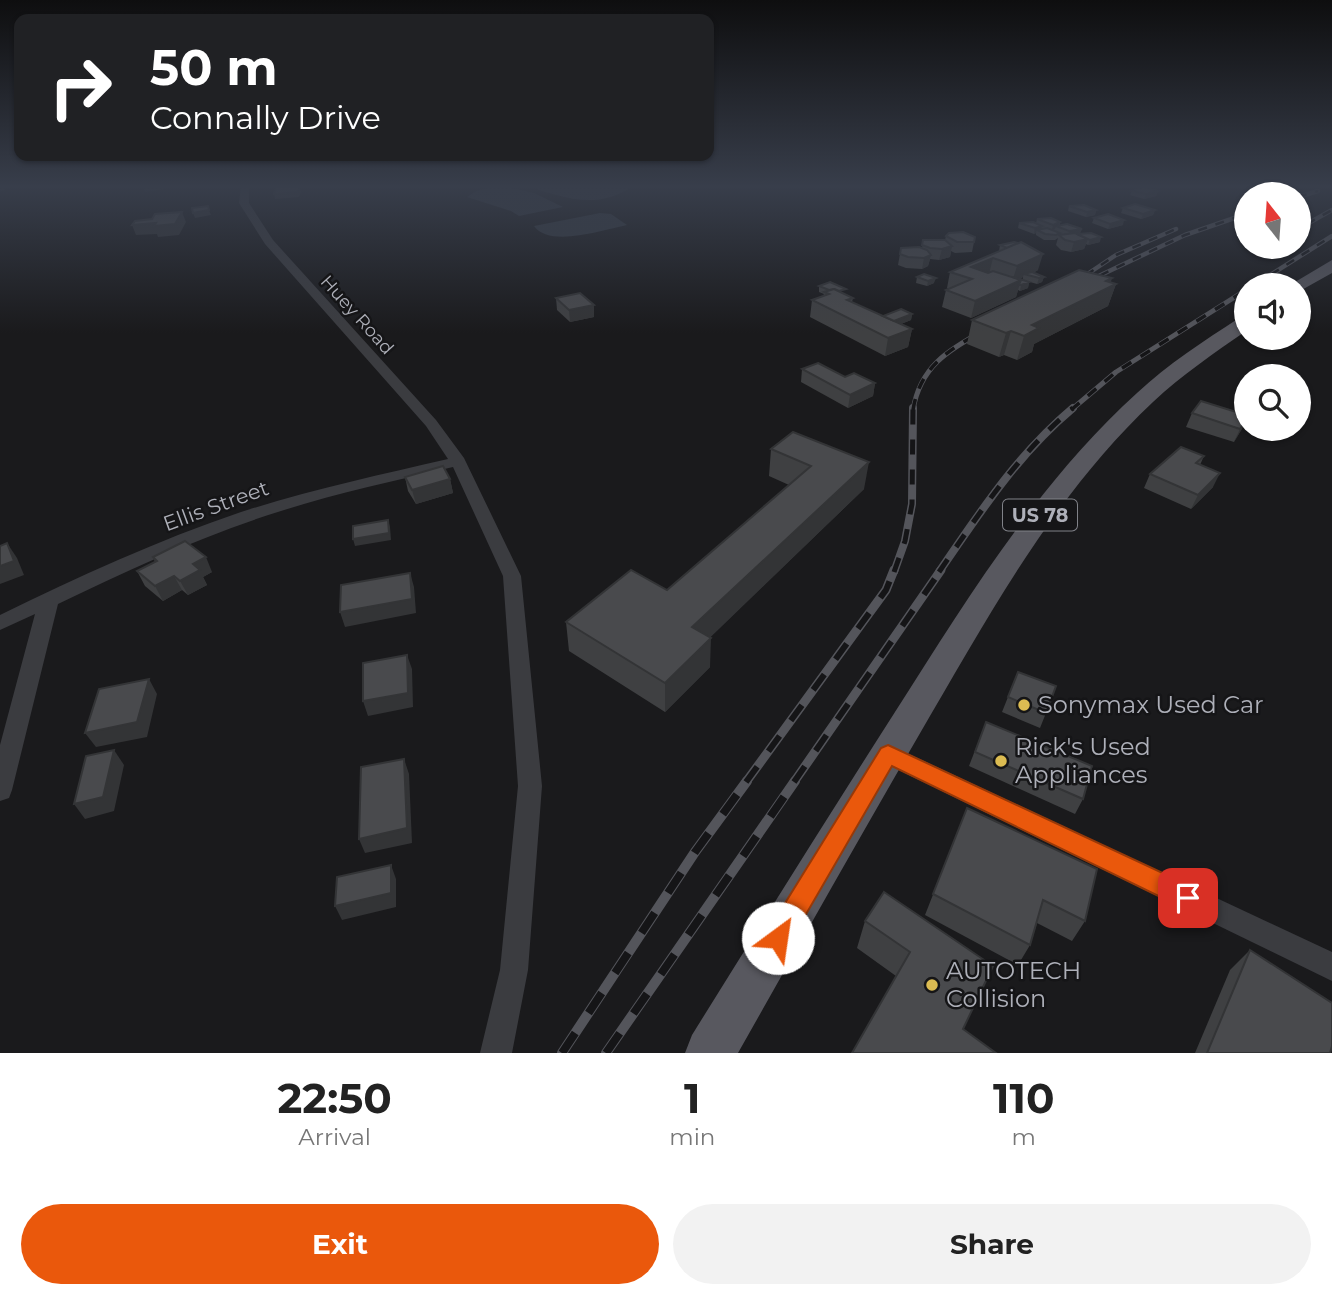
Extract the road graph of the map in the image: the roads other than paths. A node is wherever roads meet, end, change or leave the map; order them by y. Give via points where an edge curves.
1 (265, 234) edge
2 (1332, 265) edge
3 (1311, 279) edge
4 (1234, 331) edge
5 (458, 461) junction
6 (49, 599) junction
7 (0, 623) edge
8 (888, 754) junction
9 (0, 790) edge
10 (1332, 967) edge
11 (496, 1053) edge
12 (710, 1053) edge

1 - 5 street, Huey Road via 431,423
2 - 3 main road
4 - 8 main road, US 78 via 1144,398 1061,486 986,594
5 - 6 street, Ellis Street via 307,498 217,527
5 - 11 street, Huey Road via 512,576 530,786 514,970
6 - 7 street, Ellis Street
6 - 9 street
8 - 10 street
8 - 12 main road, US 78

